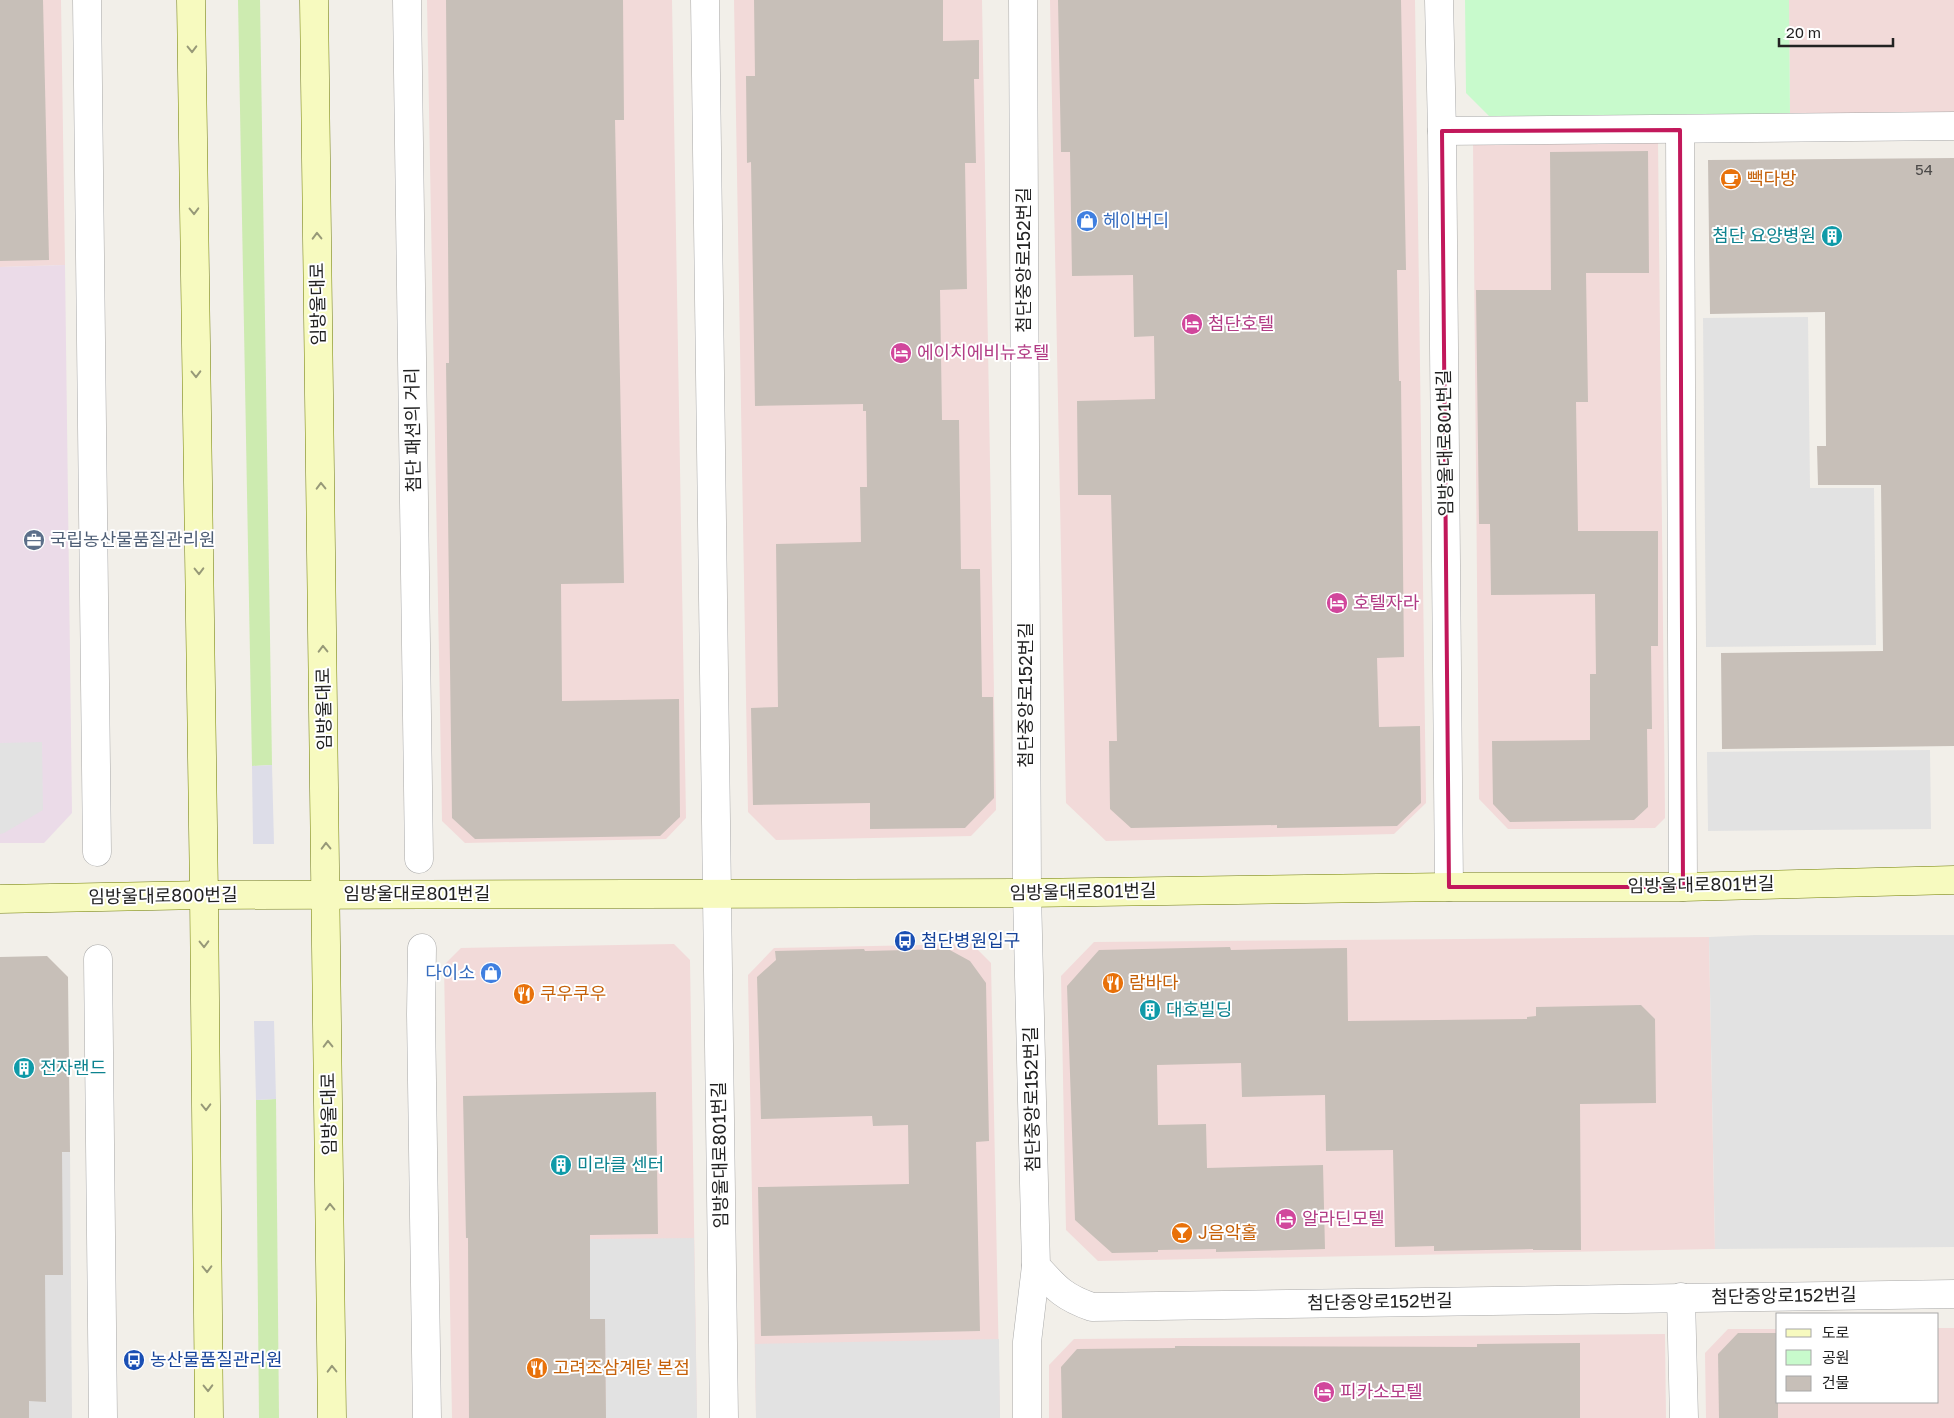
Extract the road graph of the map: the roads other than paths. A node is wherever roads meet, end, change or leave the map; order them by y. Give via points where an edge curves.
1 (87, 0) edge
2 (191, 0) edge
3 (314, 0) edge
4 (407, 0) edge
5 (705, 0) edge
6 (1023, 0) edge
7 (1439, 0) edge
8 (1954, 126) edge
9 (1680, 130) junction
10 (1442, 131) junction
11 (97, 852) dead end
12 (419, 859) dead end
13 (1954, 880) edge
14 (1448, 887) junction
15 (1683, 887) junction
16 (717, 893) junction
17 (1027, 893) junction
18 (204, 895) junction
19 (327, 895) junction
20 (0, 898) edge
21 (422, 948) dead end
22 (98, 959) dead end
23 (1036, 1266) junction
24 (1954, 1294) edge
25 (1681, 1297) junction
26 (104, 1418) edge
27 (209, 1418) edge
28 (332, 1418) edge
29 (427, 1418) edge
30 (724, 1418) edge
31 (1027, 1418) edge
32 (1684, 1418) edge

1 - 11 street
2 -> 18 main road
19 -> 3 main road, 임방울대로
4 - 12 street, 첨단 패션의 거리
5 - 16 street
6 - 17 street, 첨단중앙로152번길
7 - 10 street, 임방울대로801번길
8 - 9 street
9 - 10 street
9 - 15 street
10 - 14 street, 임방울대로801번길
13 - 15 main road, 임방울대로801번길
14 - 15 main road, 임방울대로801번길
14 - 17 main road, 임방울대로801번길
16 - 17 main road, 임방울대로801번길
16 - 19 main road, 임방울대로801번길
16 - 30 street, 임방울대로801번길
17 - 23 street, 첨단중앙로152번길
18 - 19 main road, 임방울대로800번길
18 - 20 main road, 임방울대로800번길
18 -> 27 main road
28 -> 19 main road, 임방울대로
21 - 29 street
22 - 26 street
23 - 25 street, 첨단중앙로152번길 via 1072,1300 1092,1306
23 - 31 street via 1027,1342
24 - 25 street, 첨단중앙로152번길
25 - 32 street

